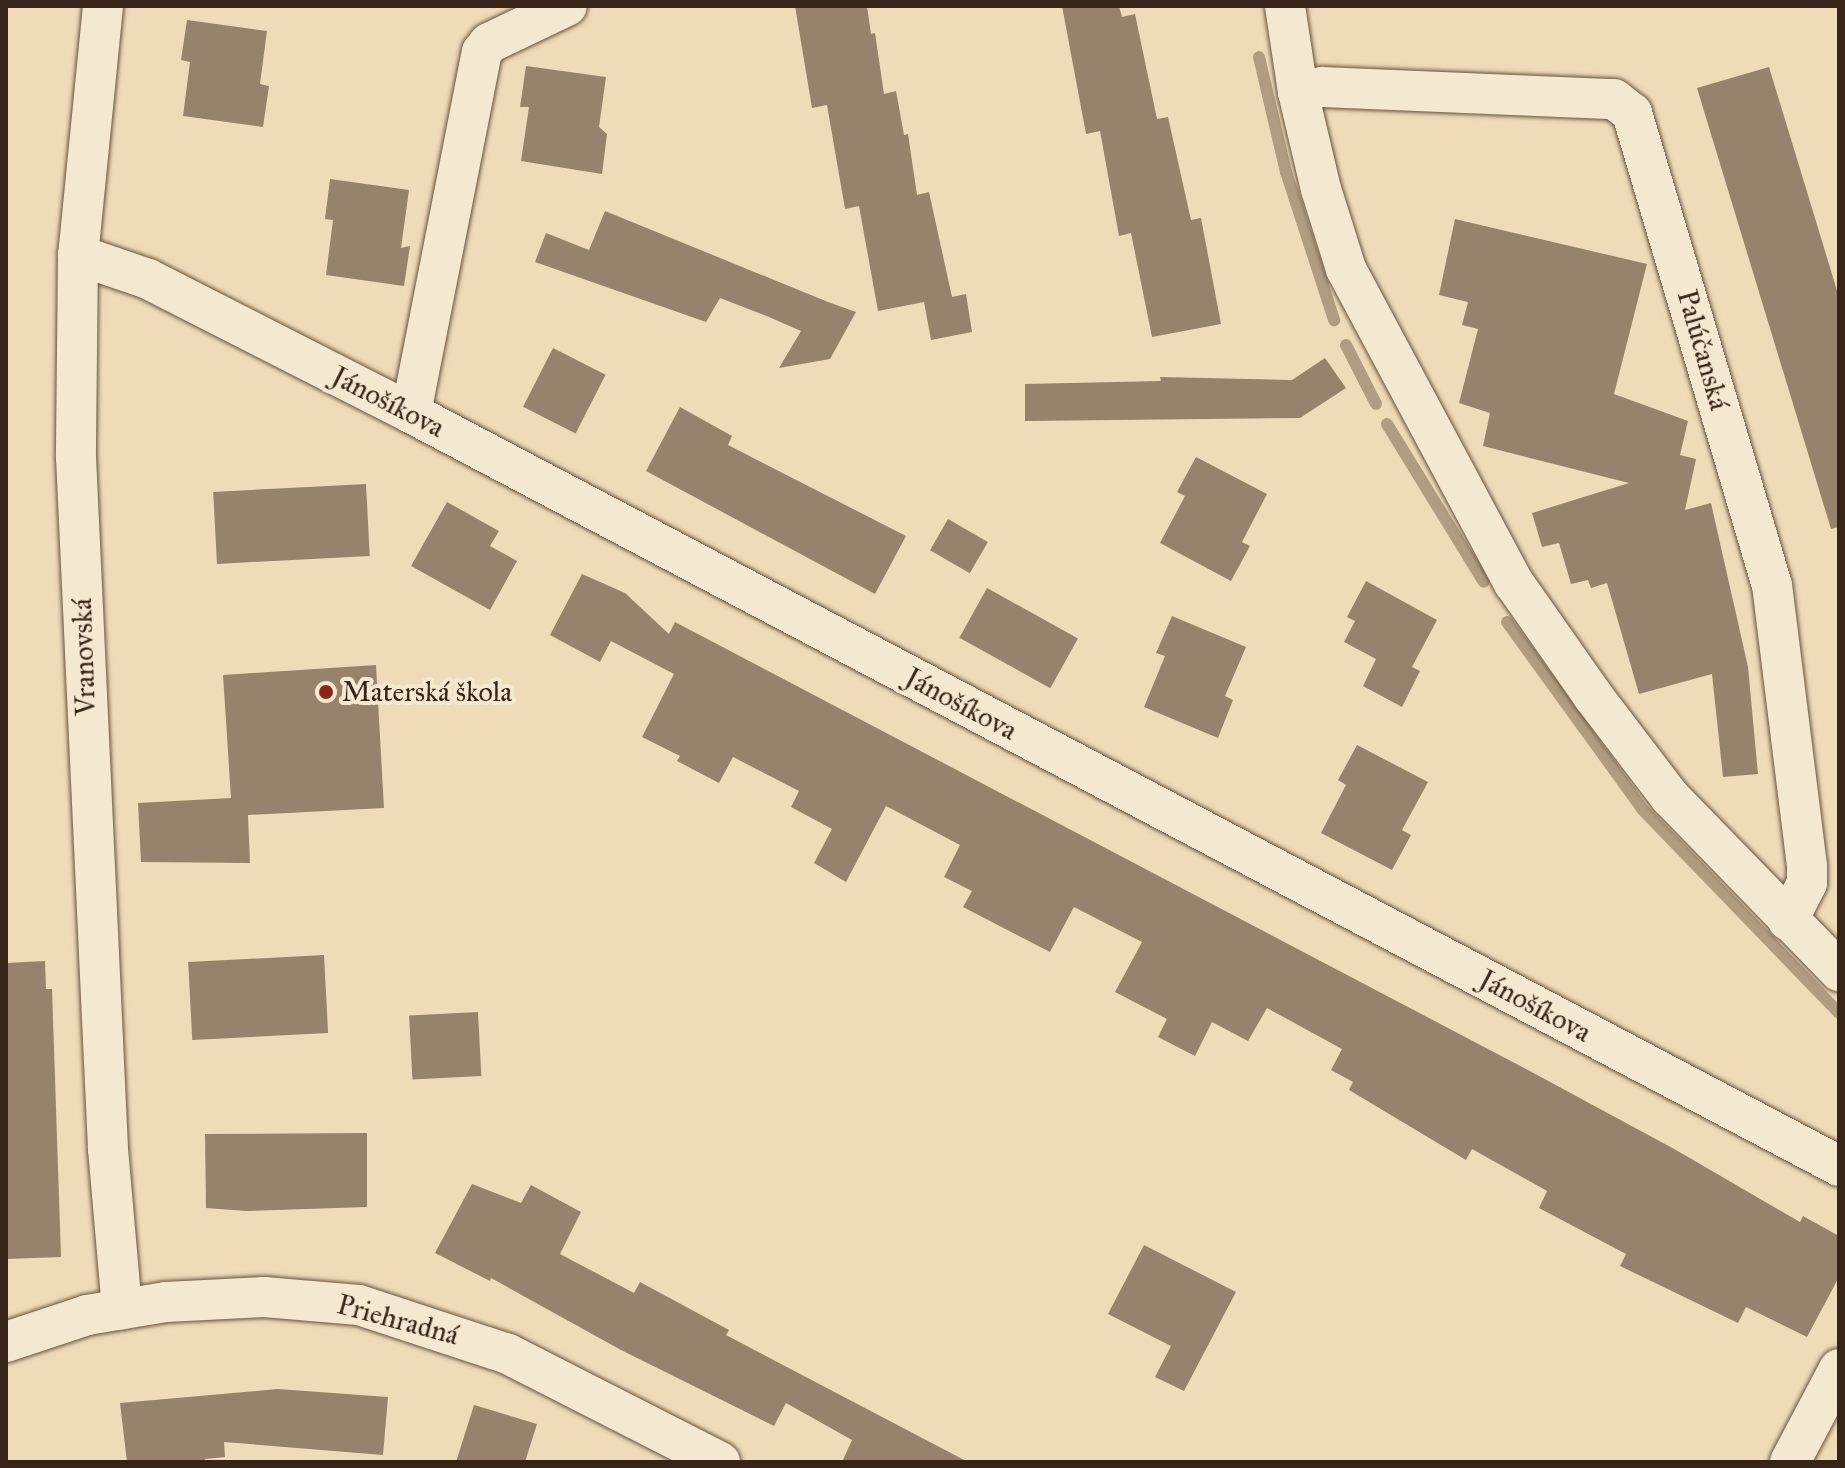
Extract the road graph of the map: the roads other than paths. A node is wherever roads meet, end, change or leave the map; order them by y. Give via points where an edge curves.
1 (103, 6) edge
2 (567, 6) edge
3 (1285, 6) edge
4 (1298, 92) junction
5 (78, 255) junction
6 (411, 413) junction
7 (1788, 920) junction
8 (1839, 971) edge
9 (1839, 1166) edge
10 (122, 1309) junction
11 (6, 1342) edge
12 (1839, 1369) edge
13 (720, 1462) edge
14 (1790, 1462) edge

1 - 5 street, Vranovská
2 - 6 street via 489,43 482,52
3 - 4 street
4 - 7 street via 1346,269 1514,583 1670,797
4 - 7 street, Palúčanská via 1322,87 1614,99 1632,113 1772,585 1807,866 1807,883
5 - 6 street, Jánošíkova via 148,279
5 - 10 street, Vranovská via 76,457 84,667 108,1149
6 - 9 street, Jánošíkova
7 - 8 street
10 - 11 street, Priehradná via 57,1323
10 - 13 street, Priehradná via 264,1297 359,1305 508,1354
12 - 14 street

